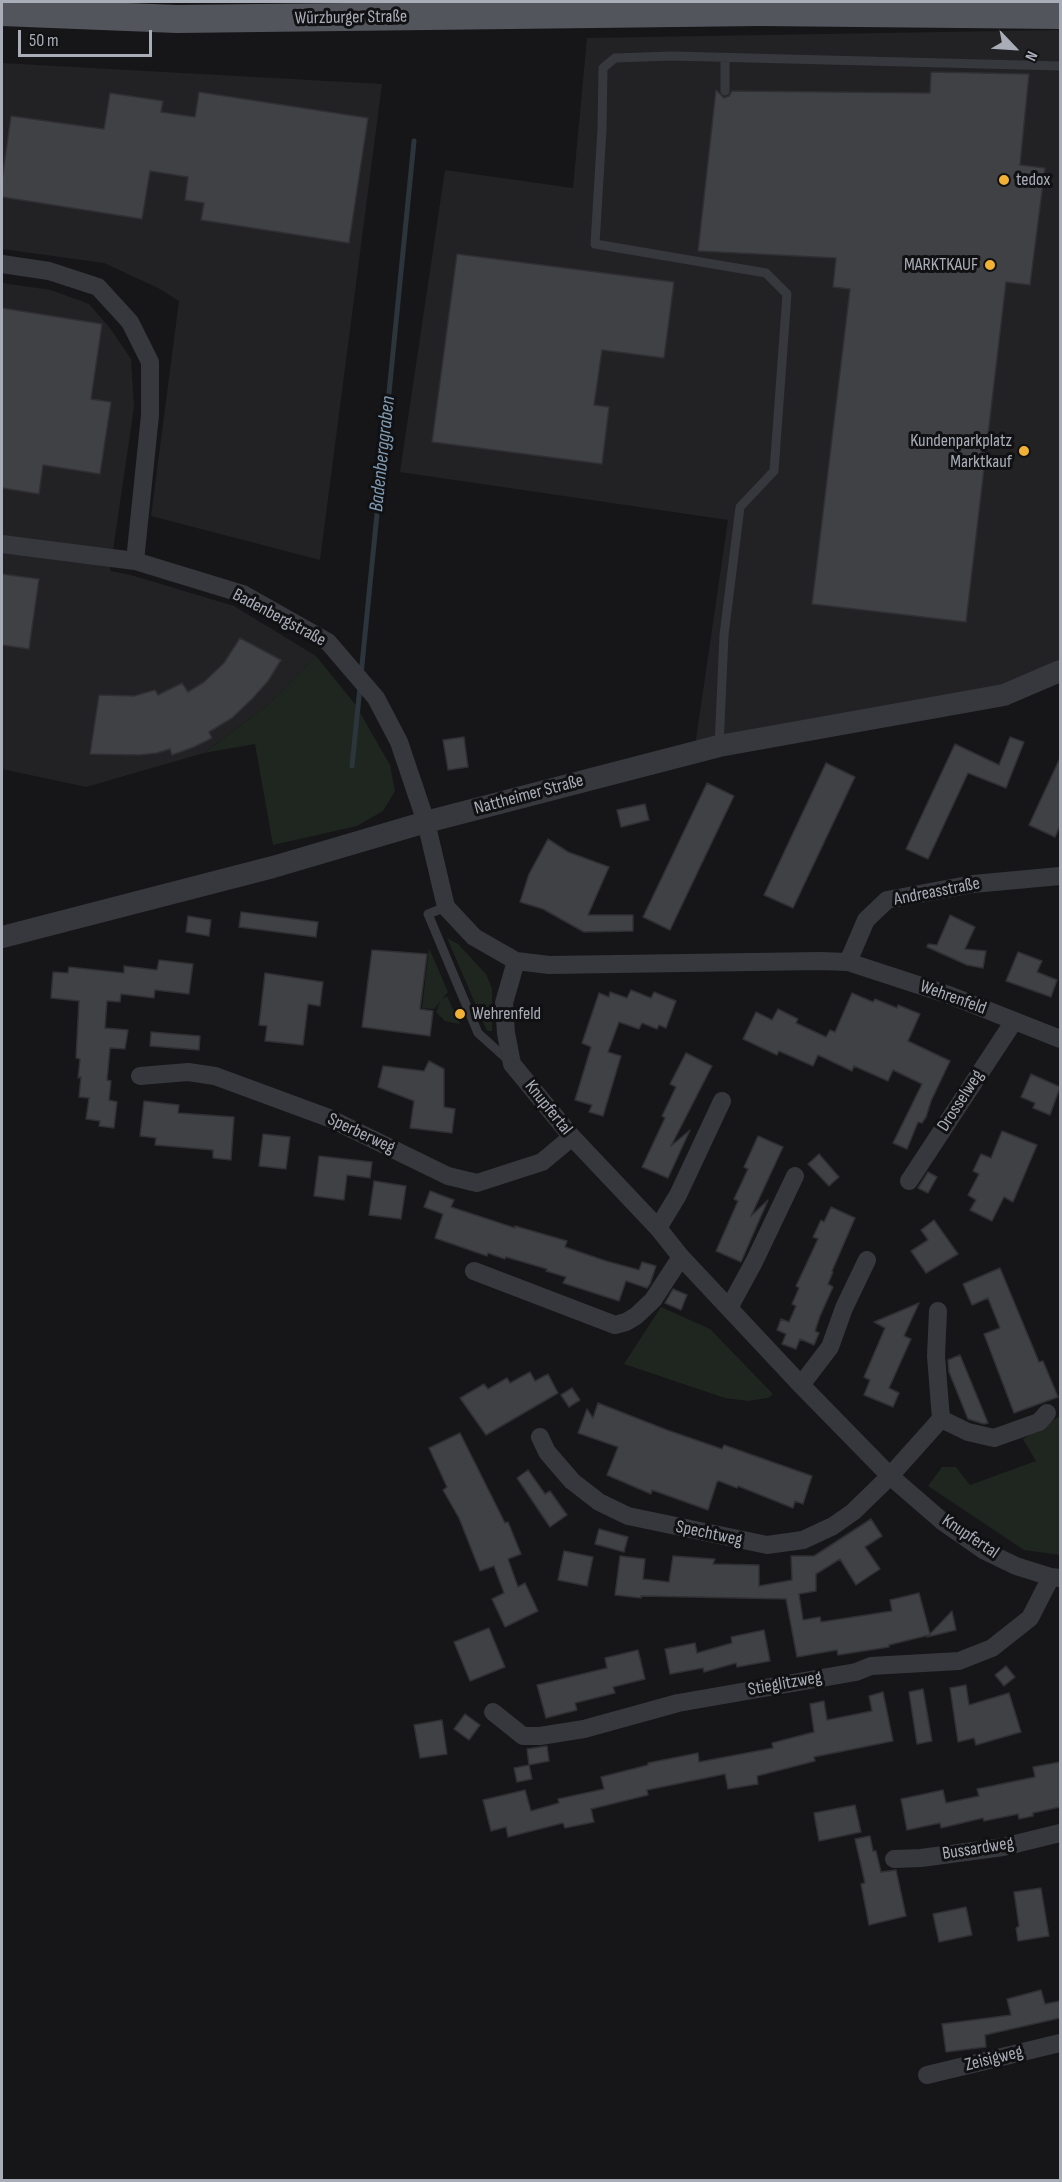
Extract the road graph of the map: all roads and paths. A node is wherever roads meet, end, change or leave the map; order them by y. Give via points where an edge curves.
1 (2, 12) edge
2 (1060, 15) edge
3 (724, 58) junction
4 (1060, 66) edge
5 (725, 91) dead end
6 (2, 264) edge
7 (2, 544) edge
8 (135, 561) junction
9 (1060, 671) edge
10 (719, 746) junction
11 (426, 822) junction
12 (1060, 876) edge
13 (446, 907) junction
14 (2, 937) edge
15 (516, 961) junction
16 (848, 962) junction
17 (1014, 1022) junction
18 (1060, 1039) edge
19 (512, 1064) junction
20 (140, 1076) dead end
21 (722, 1101) dead end
22 (572, 1137) junction
23 (795, 1176) dead end
24 (909, 1181) dead end
25 (658, 1228) junction
26 (681, 1257) junction
27 (867, 1260) dead end
28 (474, 1271) dead end
29 (729, 1308) junction
30 (938, 1311) dead end
31 (801, 1384) junction
32 (1047, 1413) dead end
33 (941, 1419) junction
34 (540, 1437) dead end
35 (890, 1476) junction
36 (1056, 1577) edge
37 (493, 1712) dead end
38 (1060, 1833) edge
39 (894, 1859) dead end
40 (1060, 2043) edge
41 (927, 2075) dead end

1 - 2 main road, Würzburger Straße via 177,19 760,12
3 - 4 lane
3 - 5 lane
3 - 10 lane via 615,58 603,68 595,244 766,273 787,294 774,471 740,507 724,635
6 - 8 street via 49,271 98,287 130,322 150,362 150,415
7 - 8 street, Badenbergstraße
8 - 11 street, Badenbergstraße via 243,594 328,642 376,698 399,742
9 - 10 street, Nattheimer Straße via 1004,695
10 - 11 street, Nattheimer Straße
11 - 13 street, Wehrenfeld
11 - 14 street, Nattheimer Straße via 273,867
12 - 16 street, Andreasstraße via 973,884 887,900 866,920
13 - 15 street, Wehrenfeld via 474,937
13 - 19 lane via 428,914 478,1032
15 - 16 street, Wehrenfeld via 549,965
15 - 19 street, Knupfertal via 504,1003
16 - 17 street, Wehrenfeld via 949,995
17 - 18 street, Wehrenfeld
17 - 24 street, Drosselweg
19 - 22 street, Knupfertal
20 - 22 street, Sperberweg via 188,1072 215,1076 329,1118 448,1176 477,1183 543,1162
21 - 25 street via 678,1196
22 - 25 street, Knupfertal
23 - 29 street
25 - 26 street, Knupfertal
26 - 28 street via 653,1300 636,1316 615,1324
26 - 29 street, Knupfertal
27 - 31 street via 830,1347
29 - 31 street, Knupfertal
30 - 33 street via 936,1356
31 - 35 street, Knupfertal
32 - 33 street via 1039,1422 994,1438 968,1432
33 - 35 street
34 - 35 street, Spechtweg via 547,1452 572,1481 599,1502 628,1516 767,1545 803,1540 833,1526
35 - 36 street, Knupfertal via 942,1521 986,1551 1016,1566
36 - 37 street, Stieglitzweg via 1030,1618 992,1648 958,1661 871,1666 856,1672 678,1703 584,1729 540,1736 523,1736
38 - 39 street, Bussardweg via 1003,1847
40 - 41 street, Zeisigweg

